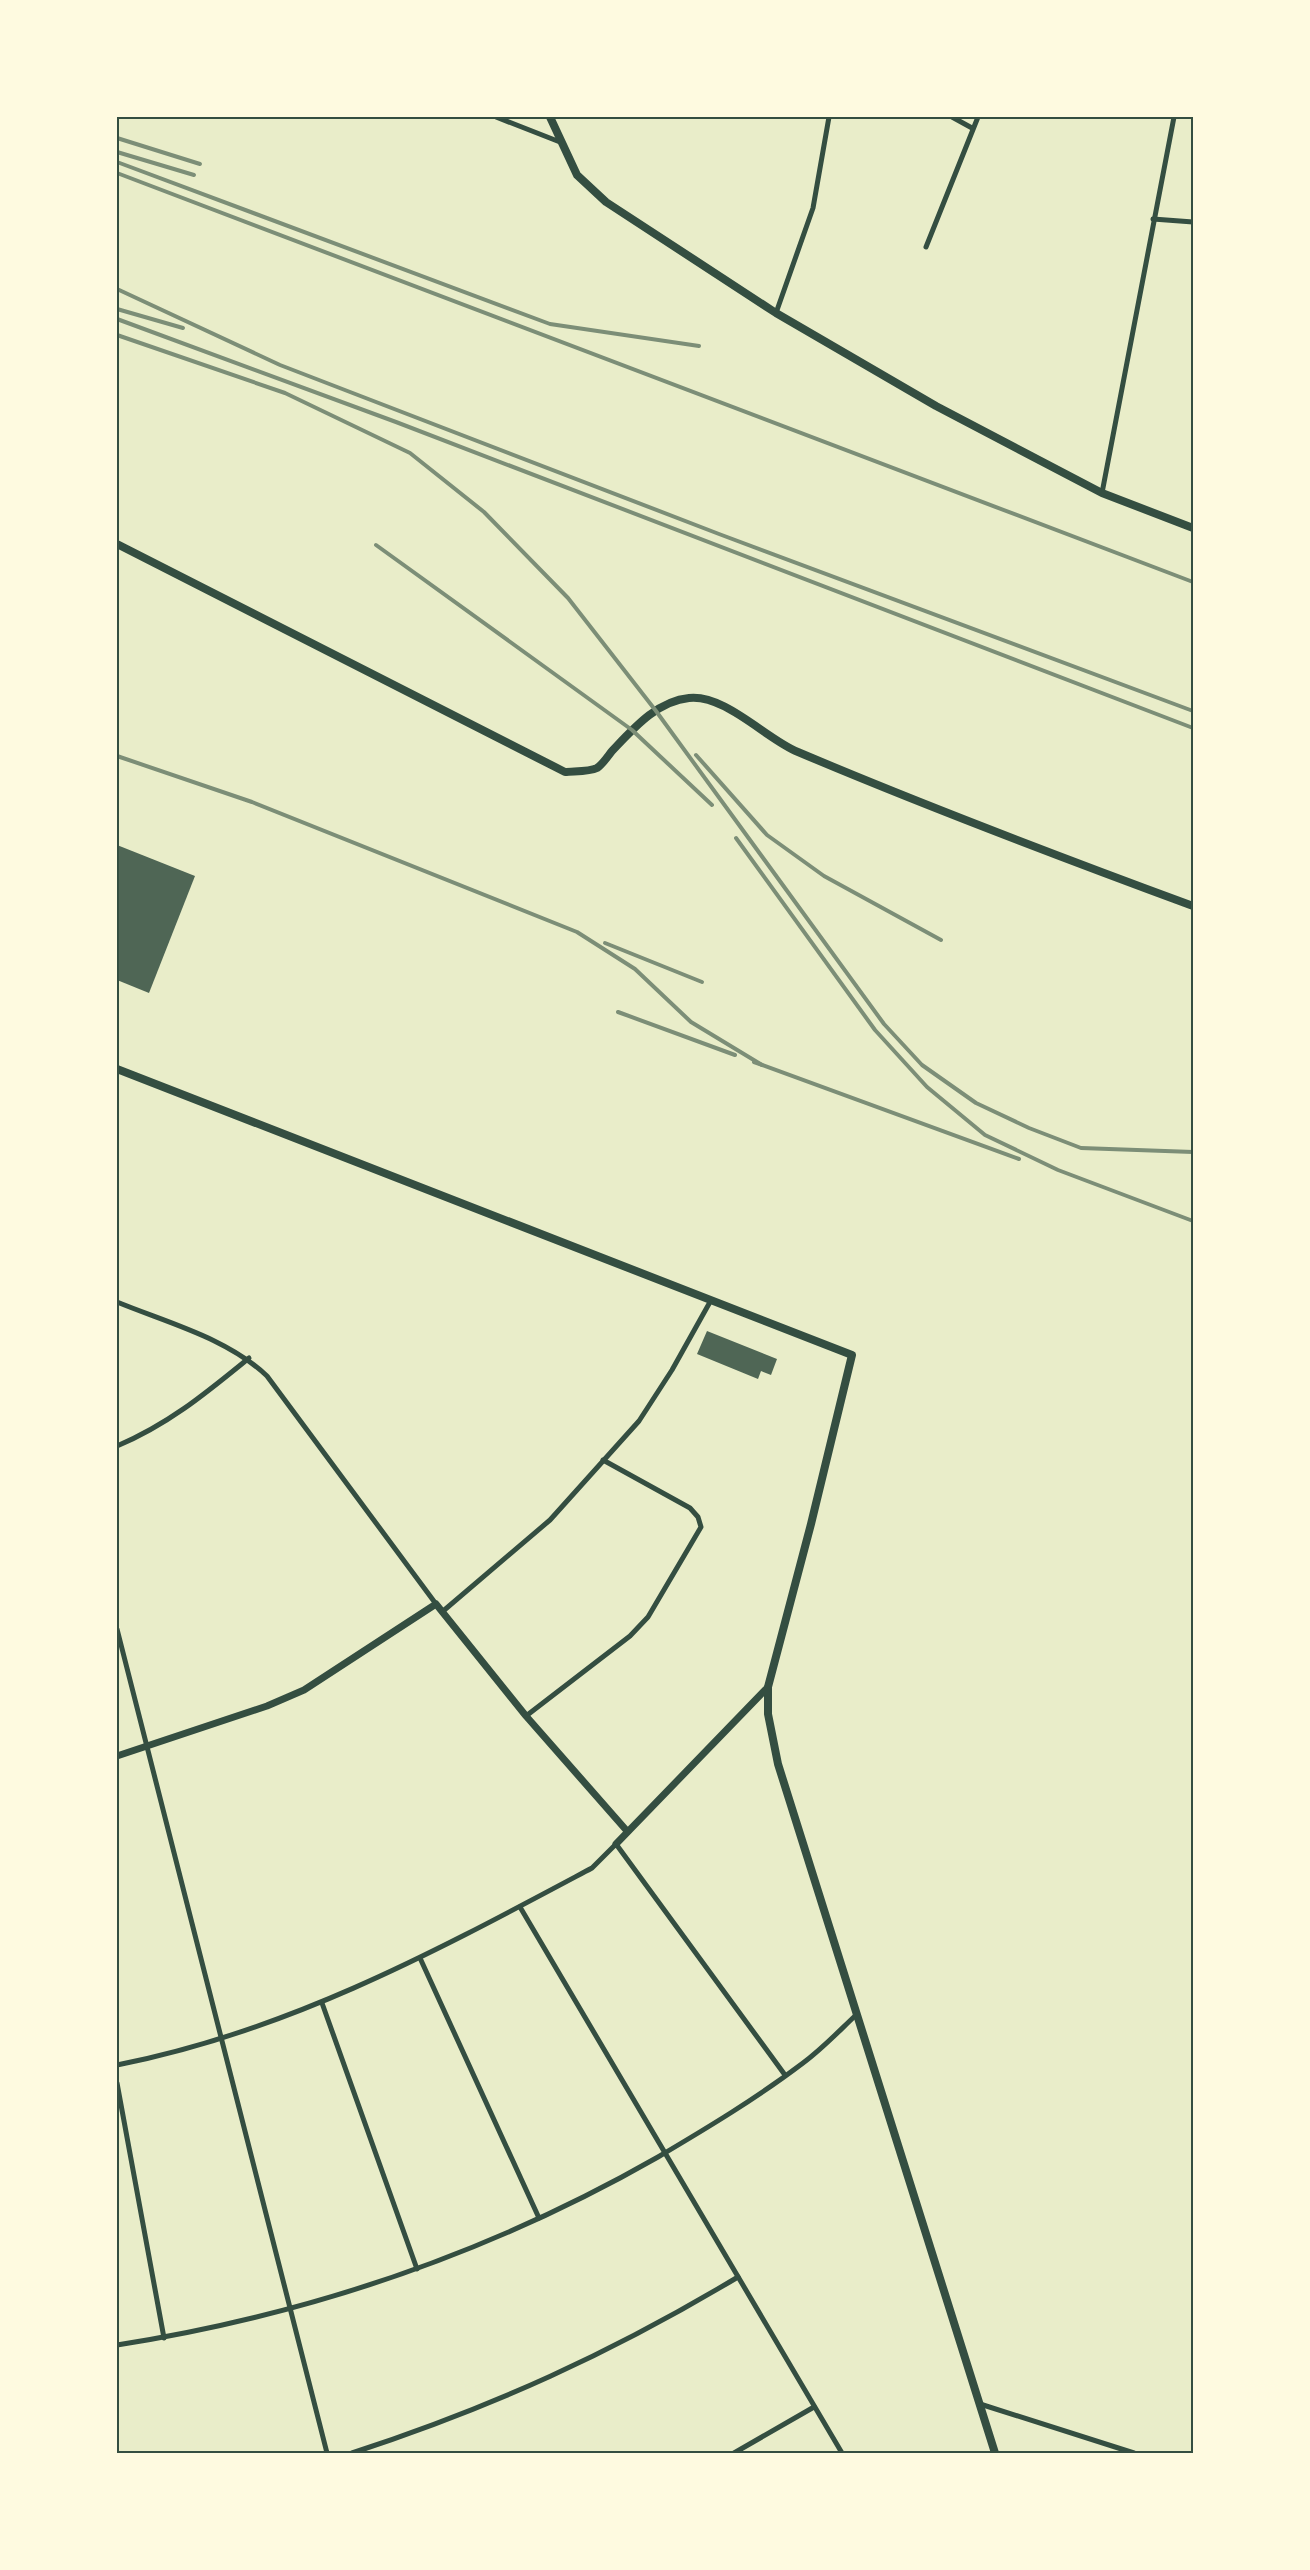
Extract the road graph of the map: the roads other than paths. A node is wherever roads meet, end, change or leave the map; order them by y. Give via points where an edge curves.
1 (496, 117) edge
2 (550, 117) edge
3 (829, 117) edge
4 (952, 117) edge
5 (978, 117) edge
6 (1174, 117) edge
7 (972, 128) junction
8 (560, 142) junction
9 (1153, 219) junction
10 (1193, 222) edge
11 (926, 247) dead end
12 (776, 313) junction
13 (1102, 493) junction
14 (1193, 528) edge
15 (117, 544) edge
16 (1193, 906) edge
17 (117, 1070) edge
18 (117, 1302) edge
19 (710, 1302) junction
20 (249, 1358) junction
21 (117, 1446) edge
22 (603, 1460) junction
23 (436, 1604) junction
24 (442, 1612) junction
25 (117, 1629) edge
26 (768, 1687) junction
27 (526, 1716) junction
28 (147, 1747) junction
29 (117, 1756) edge
30 (627, 1831) junction
31 (616, 1844) junction
32 (520, 1907) junction
33 (420, 1958) junction
34 (322, 2003) junction
35 (856, 2015) junction
36 (222, 2038) junction
37 (117, 2065) edge
38 (785, 2075) junction
39 (117, 2083) edge
40 (665, 2152) junction
41 (539, 2218) junction
42 (417, 2269) junction
43 (738, 2277) junction
44 (290, 2309) junction
45 (164, 2338) junction
46 (117, 2345) edge
47 (980, 2404) junction
48 (814, 2406) junction
49 (327, 2453) edge
50 (352, 2453) edge
51 (734, 2453) edge
52 (842, 2453) edge
53 (995, 2453) edge
54 (1134, 2453) edge

1 - 8 street
2 - 8 main road
3 - 12 street via 813,208
4 - 7 street
5 - 7 street
6 - 9 street
7 - 11 street
8 - 12 main road via 578,175 606,202
9 - 10 street
9 - 13 street
12 - 13 main road via 936,406
13 - 14 main road
15 - 16 main road via 565,772 597,768 632,730 672,702 707,699 787,748
17 - 19 main road
18 - 20 street
19 - 22 street via 639,1421
19 - 26 main road via 852,1355
20 - 21 street via 198,1400 150,1432
20 - 23 street via 267,1376
22 - 24 street via 550,1520
22 - 27 street via 690,1508 701,1527 648,1617 630,1636
23 - 24 street
23 - 28 street via 304,1690
24 - 27 street
25 - 28 street
26 - 30 street
26 - 35 main road via 768,1714 778,1764
27 - 30 street
28 - 29 street
28 - 36 street
30 - 31 street
31 - 32 street via 592,1868
31 - 38 street
32 - 33 street
32 - 40 street
33 - 34 street
33 - 41 street
34 - 36 street
34 - 42 street
35 - 38 street via 804,2063
35 - 47 main road
36 - 37 street
36 - 44 street
38 - 40 street
39 - 45 street
40 - 41 street
40 - 43 street
41 - 42 street
42 - 44 street
43 - 48 street
43 - 50 street via 630,2339 523,2390
44 - 45 street
44 - 49 street
45 - 46 street
47 - 53 main road
47 - 54 street
48 - 51 street
48 - 52 street

